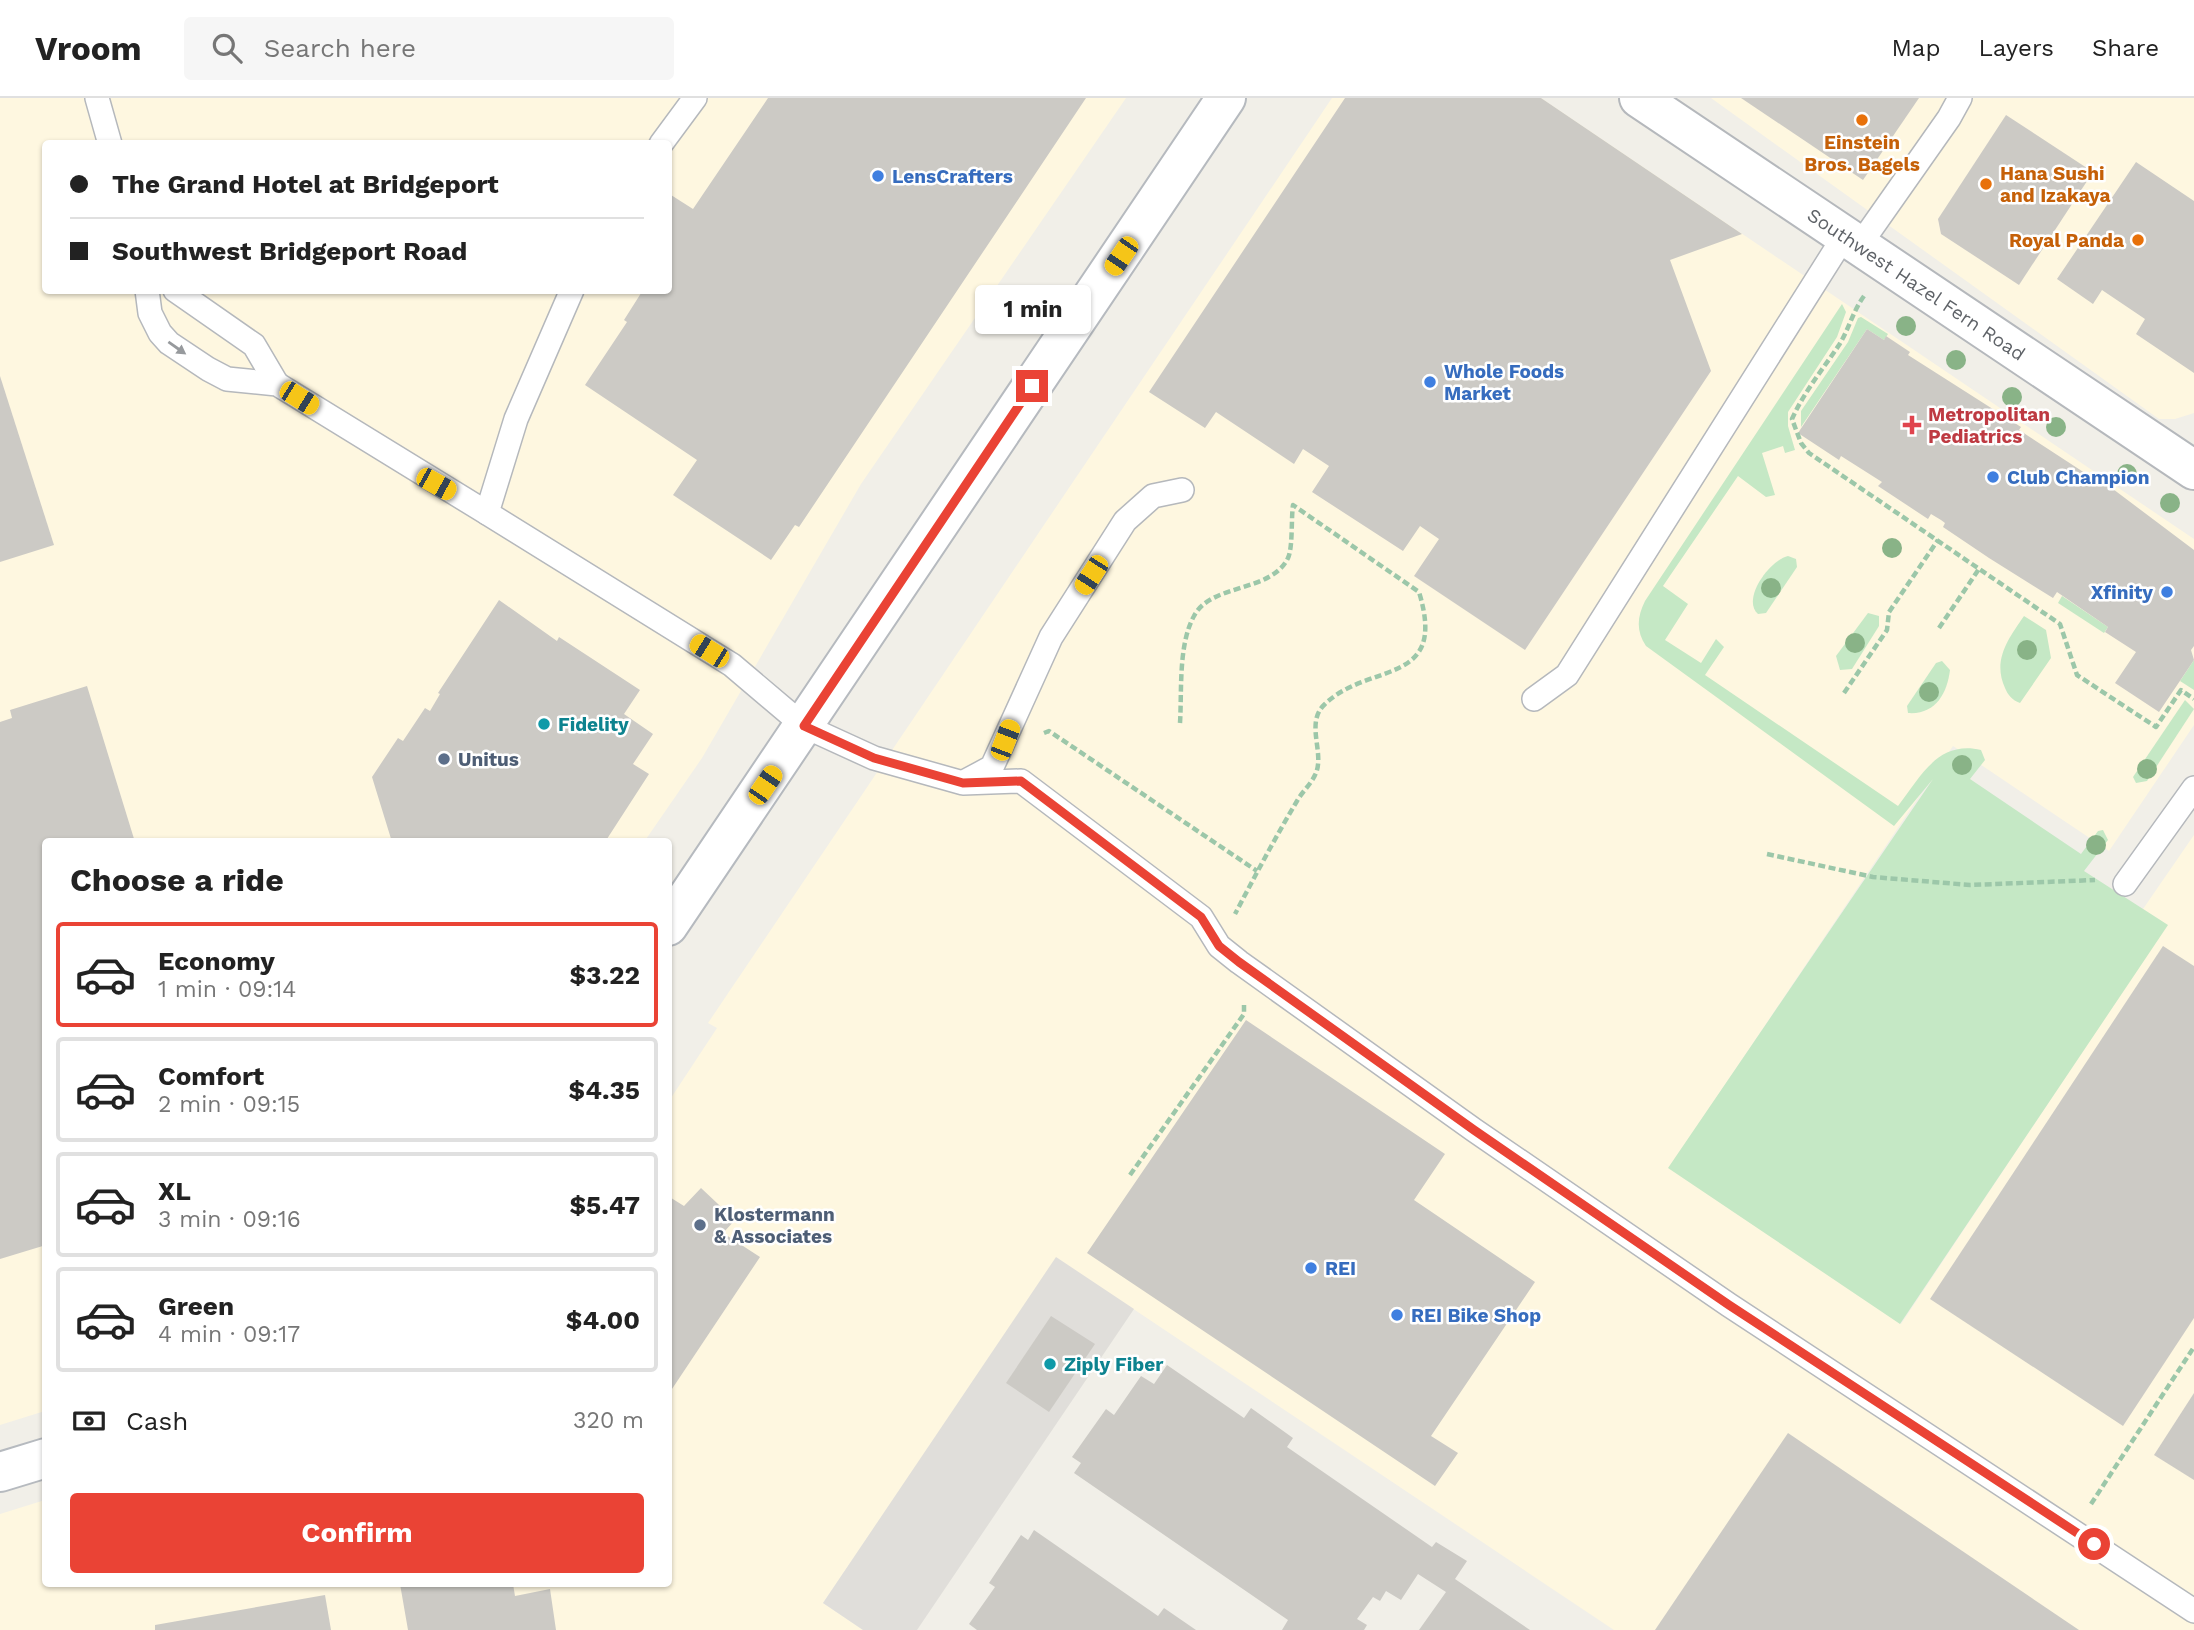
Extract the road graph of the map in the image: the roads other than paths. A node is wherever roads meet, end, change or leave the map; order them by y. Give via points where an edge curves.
1 (97, 98) edge
2 (695, 98) edge
3 (1226, 98) edge
4 (1639, 98) edge
5 (1960, 98) edge
6 (109, 140) edge
7 (664, 140) edge
8 (1864, 248) junction
9 (148, 294) edge
10 (181, 294) edge
11 (570, 294) edge
12 (277, 384) junction
13 (2194, 470) edge
14 (1182, 490) dead end
15 (487, 513) junction
16 (1534, 699) dead end
17 (804, 726) junction
18 (963, 783) junction
19 (2194, 788) edge
20 (2125, 884) road end
21 (672, 920) edge
22 (42, 1459) edge
23 (0, 1472) edge
24 (2194, 1611) edge

1 - 6 lane
2 - 7 lane
3 - 17 street
4 - 8 street, Southwest Hazel Fern Road
5 - 8 lane
8 - 13 street, Southwest Hazel Fern Road
8 - 16 lane via 1567,675
9 -> 12 lane via 150,313 169,343 227,379
10 - 12 lane via 254,345
11 - 15 lane via 516,419
12 - 15 lane
14 - 18 lane via 1153,496 1125,521 1051,637 992,767
15 - 17 lane via 732,665
17 - 18 lane via 874,758
17 - 21 street
18 - 24 lane via 1021,781 1201,917 1219,946 1239,962 1474,1130 1729,1305
19 - 20 lane
22 - 23 street

